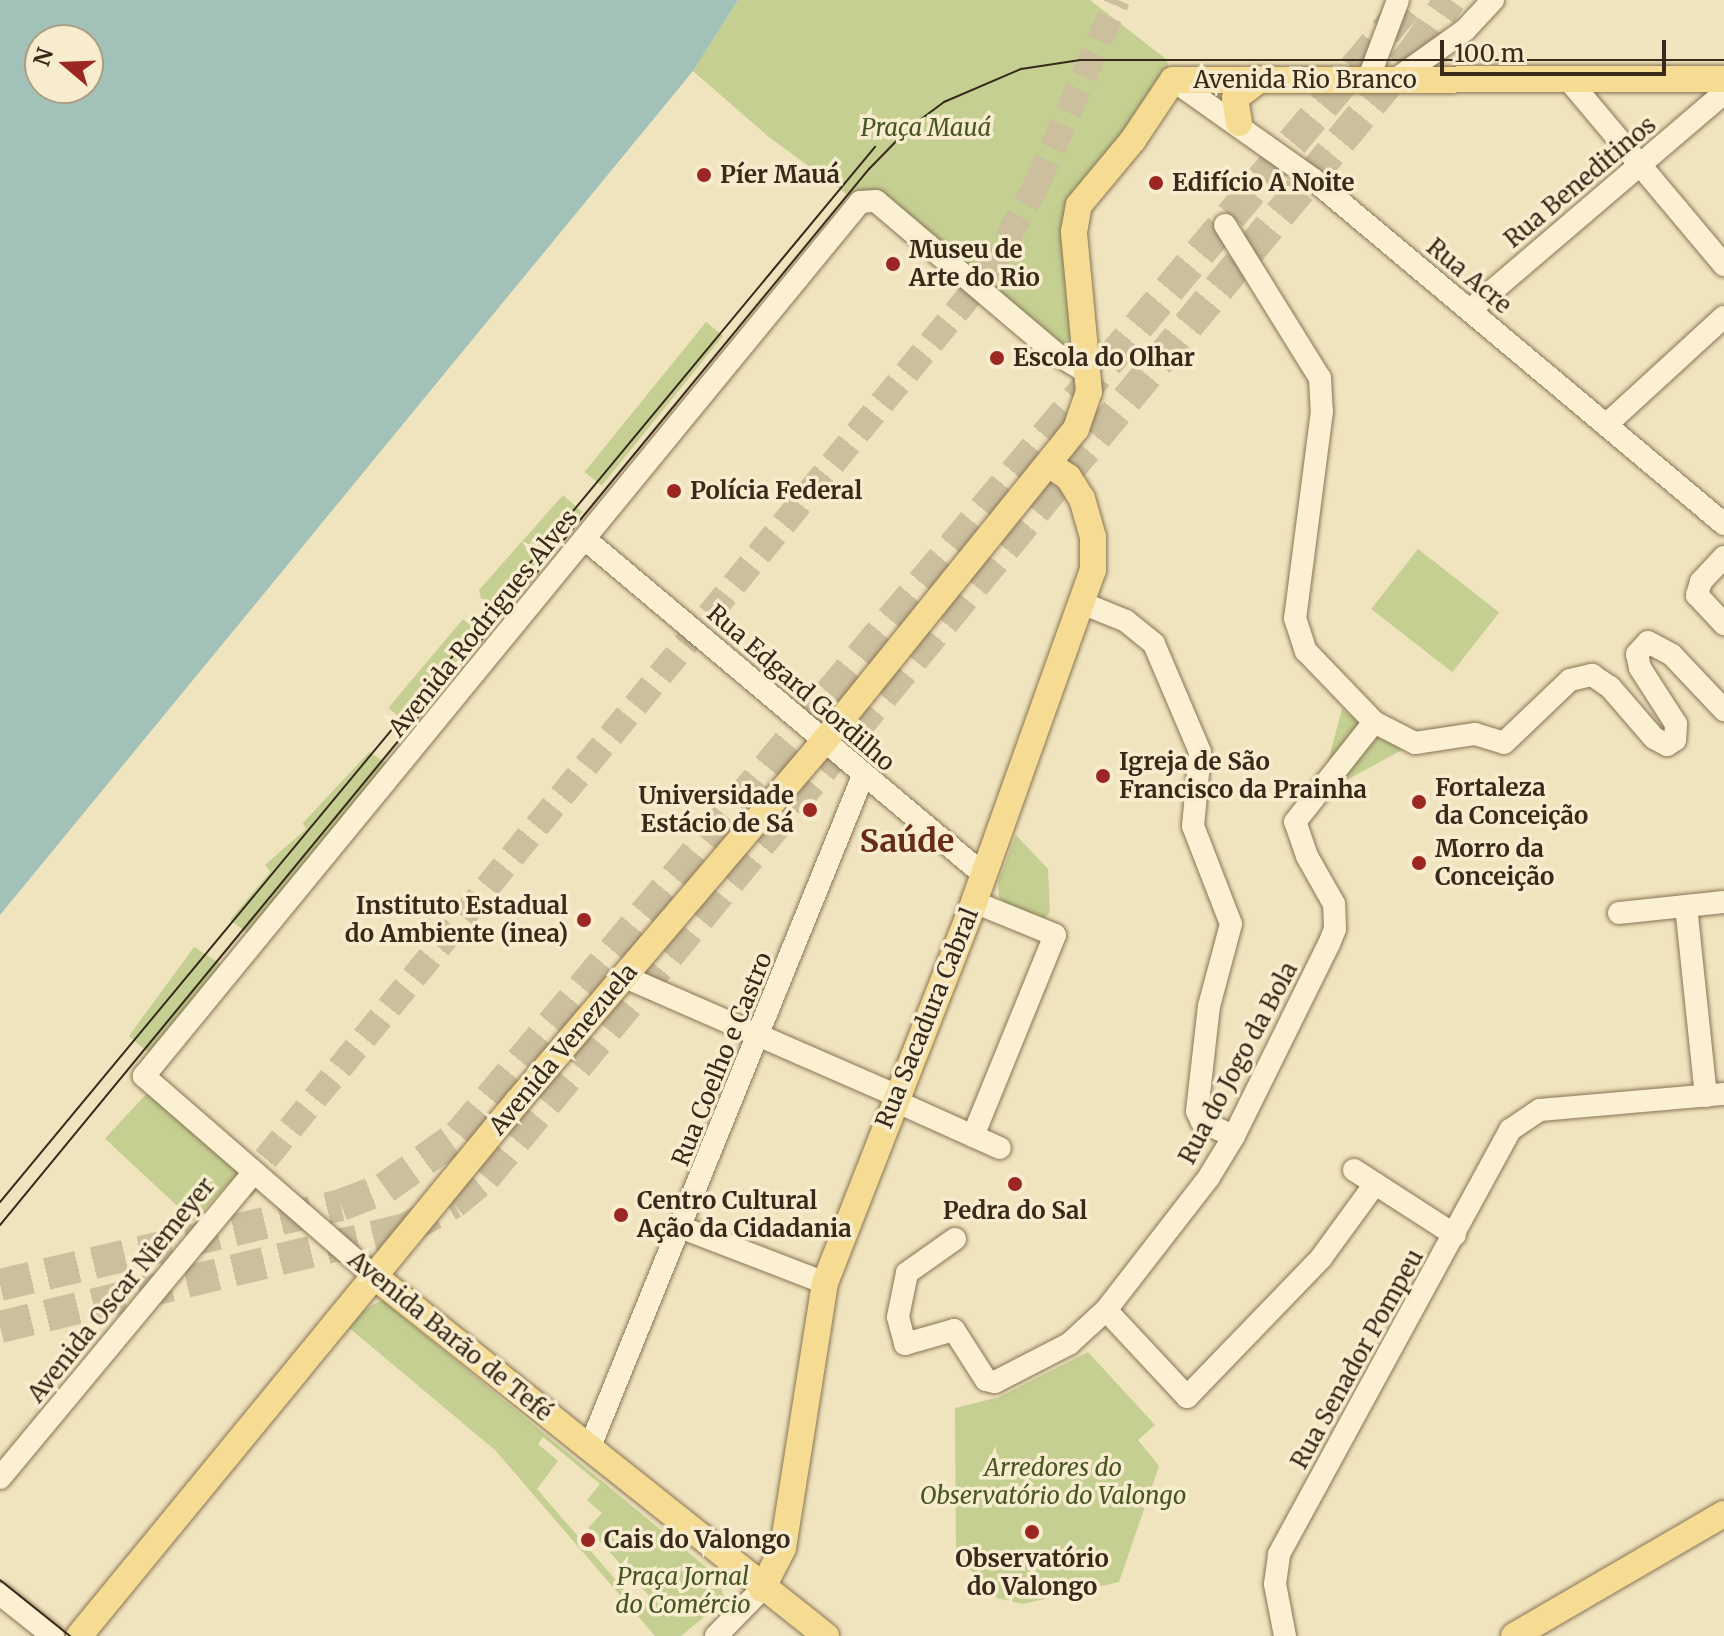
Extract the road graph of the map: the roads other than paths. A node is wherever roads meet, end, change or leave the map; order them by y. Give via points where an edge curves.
1 (1398, 0) edge
2 (1493, 0) edge
3 (1260, 79) junction
4 (1568, 79) junction
5 (1724, 79) edge
6 (1173, 80) junction
7 (1368, 80) junction
8 (1395, 80) junction
9 (1724, 93) edge
10 (1239, 123) junction
11 (1639, 165) junction
12 (1225, 225) dead end
13 (1724, 265) edge
14 (1470, 310) junction
15 (1724, 317) edge
16 (1087, 372) junction
17 (1606, 425) junction
18 (1049, 464) junction
19 (1724, 524) edge
20 (585, 539) junction
21 (1724, 557) edge
22 (1082, 603) junction
23 (1724, 624) edge
24 (1724, 710) edge
25 (1374, 722) junction
26 (824, 741) junction
27 (863, 776) junction
28 (984, 875) junction
29 (974, 902) junction
30 (1724, 902) edge
31 (1686, 906) junction
32 (1619, 913) dead end
33 (623, 976) junction
34 (761, 1036) junction
35 (144, 1076) joint
36 (1715, 1095) edge
37 (894, 1097) junction
38 (973, 1136) junction
39 (1234, 1136) junction
40 (1000, 1148) dead end
41 (1354, 1170) dead end
42 (253, 1173) junction
43 (1375, 1184) junction
44 (680, 1227) junction
45 (1455, 1235) junction
46 (955, 1239) dead end
47 (374, 1276) junction
48 (825, 1283) junction
49 (1106, 1310) junction
50 (589, 1449) junction
51 (0, 1478) edge
52 (1724, 1514) edge
53 (762, 1589) junction
54 (0, 1594) edge
55 (53, 1636) edge
56 (79, 1636) edge
57 (716, 1636) edge
58 (826, 1636) edge
59 (1285, 1636) edge
60 (1514, 1636) edge

1 - 7 street
2 - 8 street via 1465,30
3 - 6 main road, Avenida Rio Branco
3 - 7 main road, Avenida Rio Branco
3 - 10 main road via 1235,98
4 - 5 main road, Avenida Rio Branco
4 - 8 main road, Avenida Rio Branco
4 - 11 street
6 - 10 street, Rua Acre via 1221,117
6 - 16 main road via 1133,140 1079,205 1074,232
7 - 8 main road, Avenida Rio Branco
9 - 11 street, Rua Beneditinos
10 - 14 street, Rua Acre
11 - 13 street
11 - 14 street, Rua Beneditinos
12 - 25 street via 1320,378 1322,411 1295,618 1306,651
14 - 17 street, Rua Acre
15 - 17 street
16 - 18 main road via 1085,411
16 - 20 street, Avenida Rodrigues Alves via 1055,353 876,201 860,202
17 - 19 street, Rua Acre
18 - 22 main road, Rua Sacadura Cabral via 1068,477 1090,524 1094,562
18 - 26 main road, Avenida Venezuela
20 - 26 street, Rua Edgard Gordilho
20 - 35 street, Avenida Rodrigues Alves
21 - 23 street via 1701,582 1697,595
22 - 28 main road, Rua Sacadura Cabral
22 - 39 street via 1126,621 1154,644 1200,752 1193,826 1231,924 1209,1006 1197,1111 1202,1122
24 - 25 street via 1672,655 1648,642 1637,654 1676,724 1675,740 1667,745 1592,675 1570,680 1504,743 1475,734 1415,743
25 - 39 street, Rua do Jogo da Bola via 1304,810 1295,830 1334,904 1335,929
26 - 27 street, Rua Edgard Gordilho
26 - 33 main road, Avenida Venezuela
27 - 28 street, Rua Edgard Gordilho
27 - 34 street, Rua Coelho e Castro
28 - 29 main road, Rua Sacadura Cabral
29 - 37 main road, Rua Sacadura Cabral
29 - 38 street via 1055,935
30 - 31 street
31 - 32 street
31 - 36 street
33 - 34 street
33 - 47 main road, Avenida Venezuela
34 - 37 street
34 - 44 street, Rua Coelho e Castro
35 - 42 street, Avenida Barão de Tefé
36 - 45 street, Rua Senador Pompeu via 1540,1110 1521,1118
37 - 38 street
37 - 48 main road, Rua Sacadura Cabral
38 - 40 street
39 - 49 street, Rua do Jogo da Bola via 1209,1177
41 - 43 street
42 - 47 street, Avenida Barão de Tefé
42 - 51 street, Avenida Oscar Niemeyer
43 - 45 street
43 - 49 street via 1321,1258 1187,1397
44 - 48 street
44 - 50 street, Rua Coelho e Castro
45 - 59 street, Rua Senador Pompeu via 1279,1554 1275,1584
46 - 49 street, Rua do Jogo da Bola via 907,1273 898,1317 905,1344 954,1330 986,1380 995,1382 1069,1344
47 - 50 main road, Avenida Barão de Tefé
47 - 56 main road, Avenida Venezuela
48 - 53 main road, Rua Sacadura Cabral via 783,1548
50 - 53 main road, Avenida Barão de Tefé
52 - 60 main road
53 - 57 street, Rua Sacadura Cabral
53 - 58 main road, Avenida Barão de Tefé
54 - 55 street

